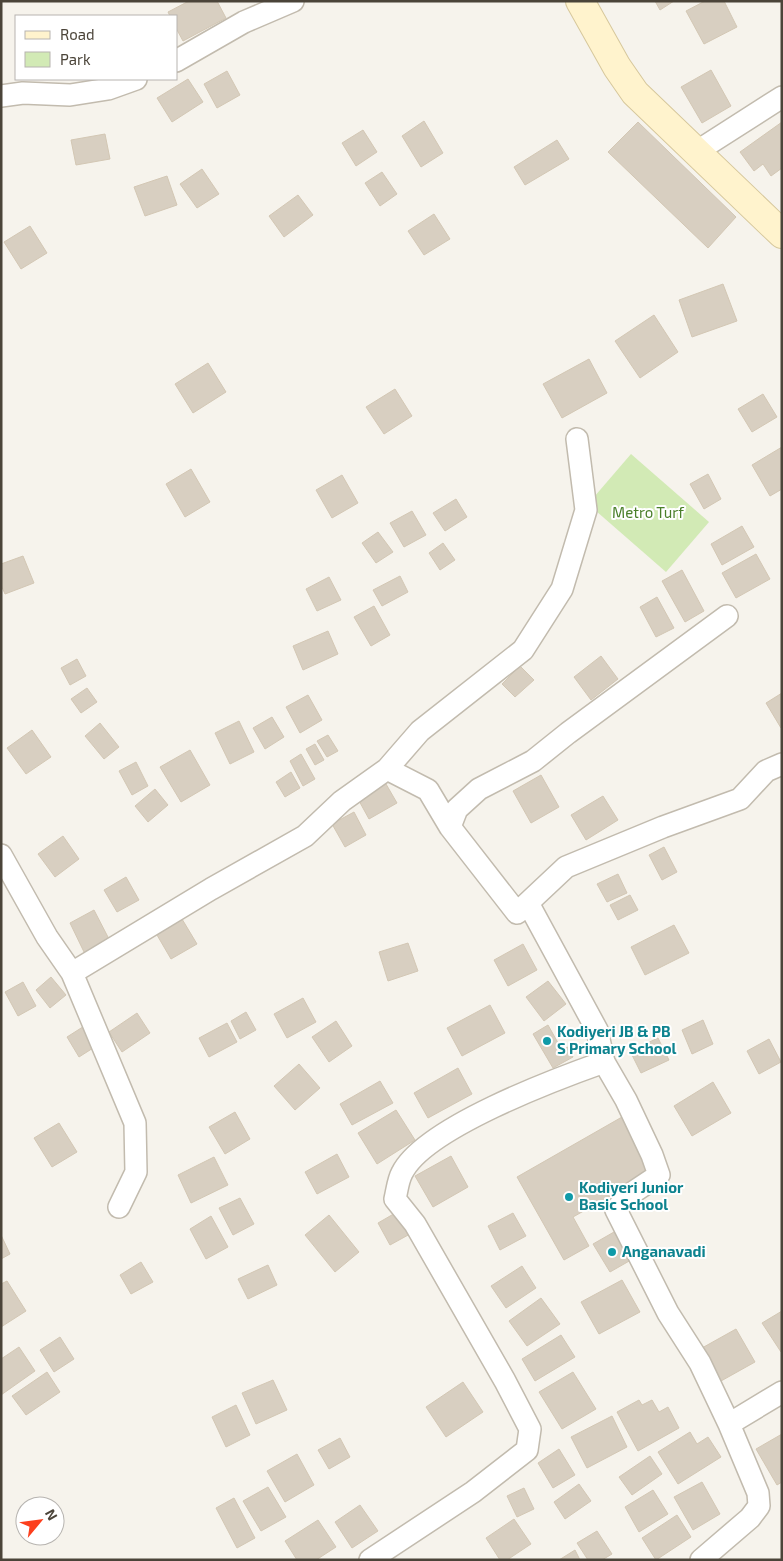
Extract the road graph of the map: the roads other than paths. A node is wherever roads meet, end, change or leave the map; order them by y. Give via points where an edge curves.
1 (293, 1) edge
2 (580, 1) edge
3 (178, 60) edge
4 (133, 80) edge
5 (1, 96) edge
6 (782, 97) edge
7 (696, 152) junction
8 (782, 234) edge
9 (577, 439) dead end
10 (727, 616) dead end
11 (782, 764) edge
12 (387, 769) junction
13 (450, 826) junction
14 (1, 854) edge
15 (528, 903) junction
16 (72, 973) junction
17 (604, 1062) junction
18 (119, 1207) dead end
19 (782, 1392) edge
20 (729, 1424) junction
21 (370, 1560) edge
22 (701, 1560) edge

1 - 3 street via 244,22
2 - 7 main road via 635,93
4 - 5 street via 108,89 70,95 23,93
6 - 7 street
7 - 8 main road
9 - 12 street via 586,510 562,589 523,650 420,731
10 - 13 street via 533,761 479,788 457,808
11 - 15 street via 766,771 740,799 566,867
12 - 13 street via 428,790
12 - 16 street via 342,801 305,836
13 - 15 street via 517,913
14 - 16 street via 47,938
15 - 17 street via 597,1030
16 - 18 street via 135,1123 136,1172
17 - 20 street via 626,1100 659,1175 629,1195 616,1210 668,1313 700,1363
17 - 21 street via 474,1116 422,1148 402,1172 395,1199 415,1224 530,1429 527,1450 473,1492
19 - 20 street
20 - 22 street via 758,1493 759,1506 750,1518

